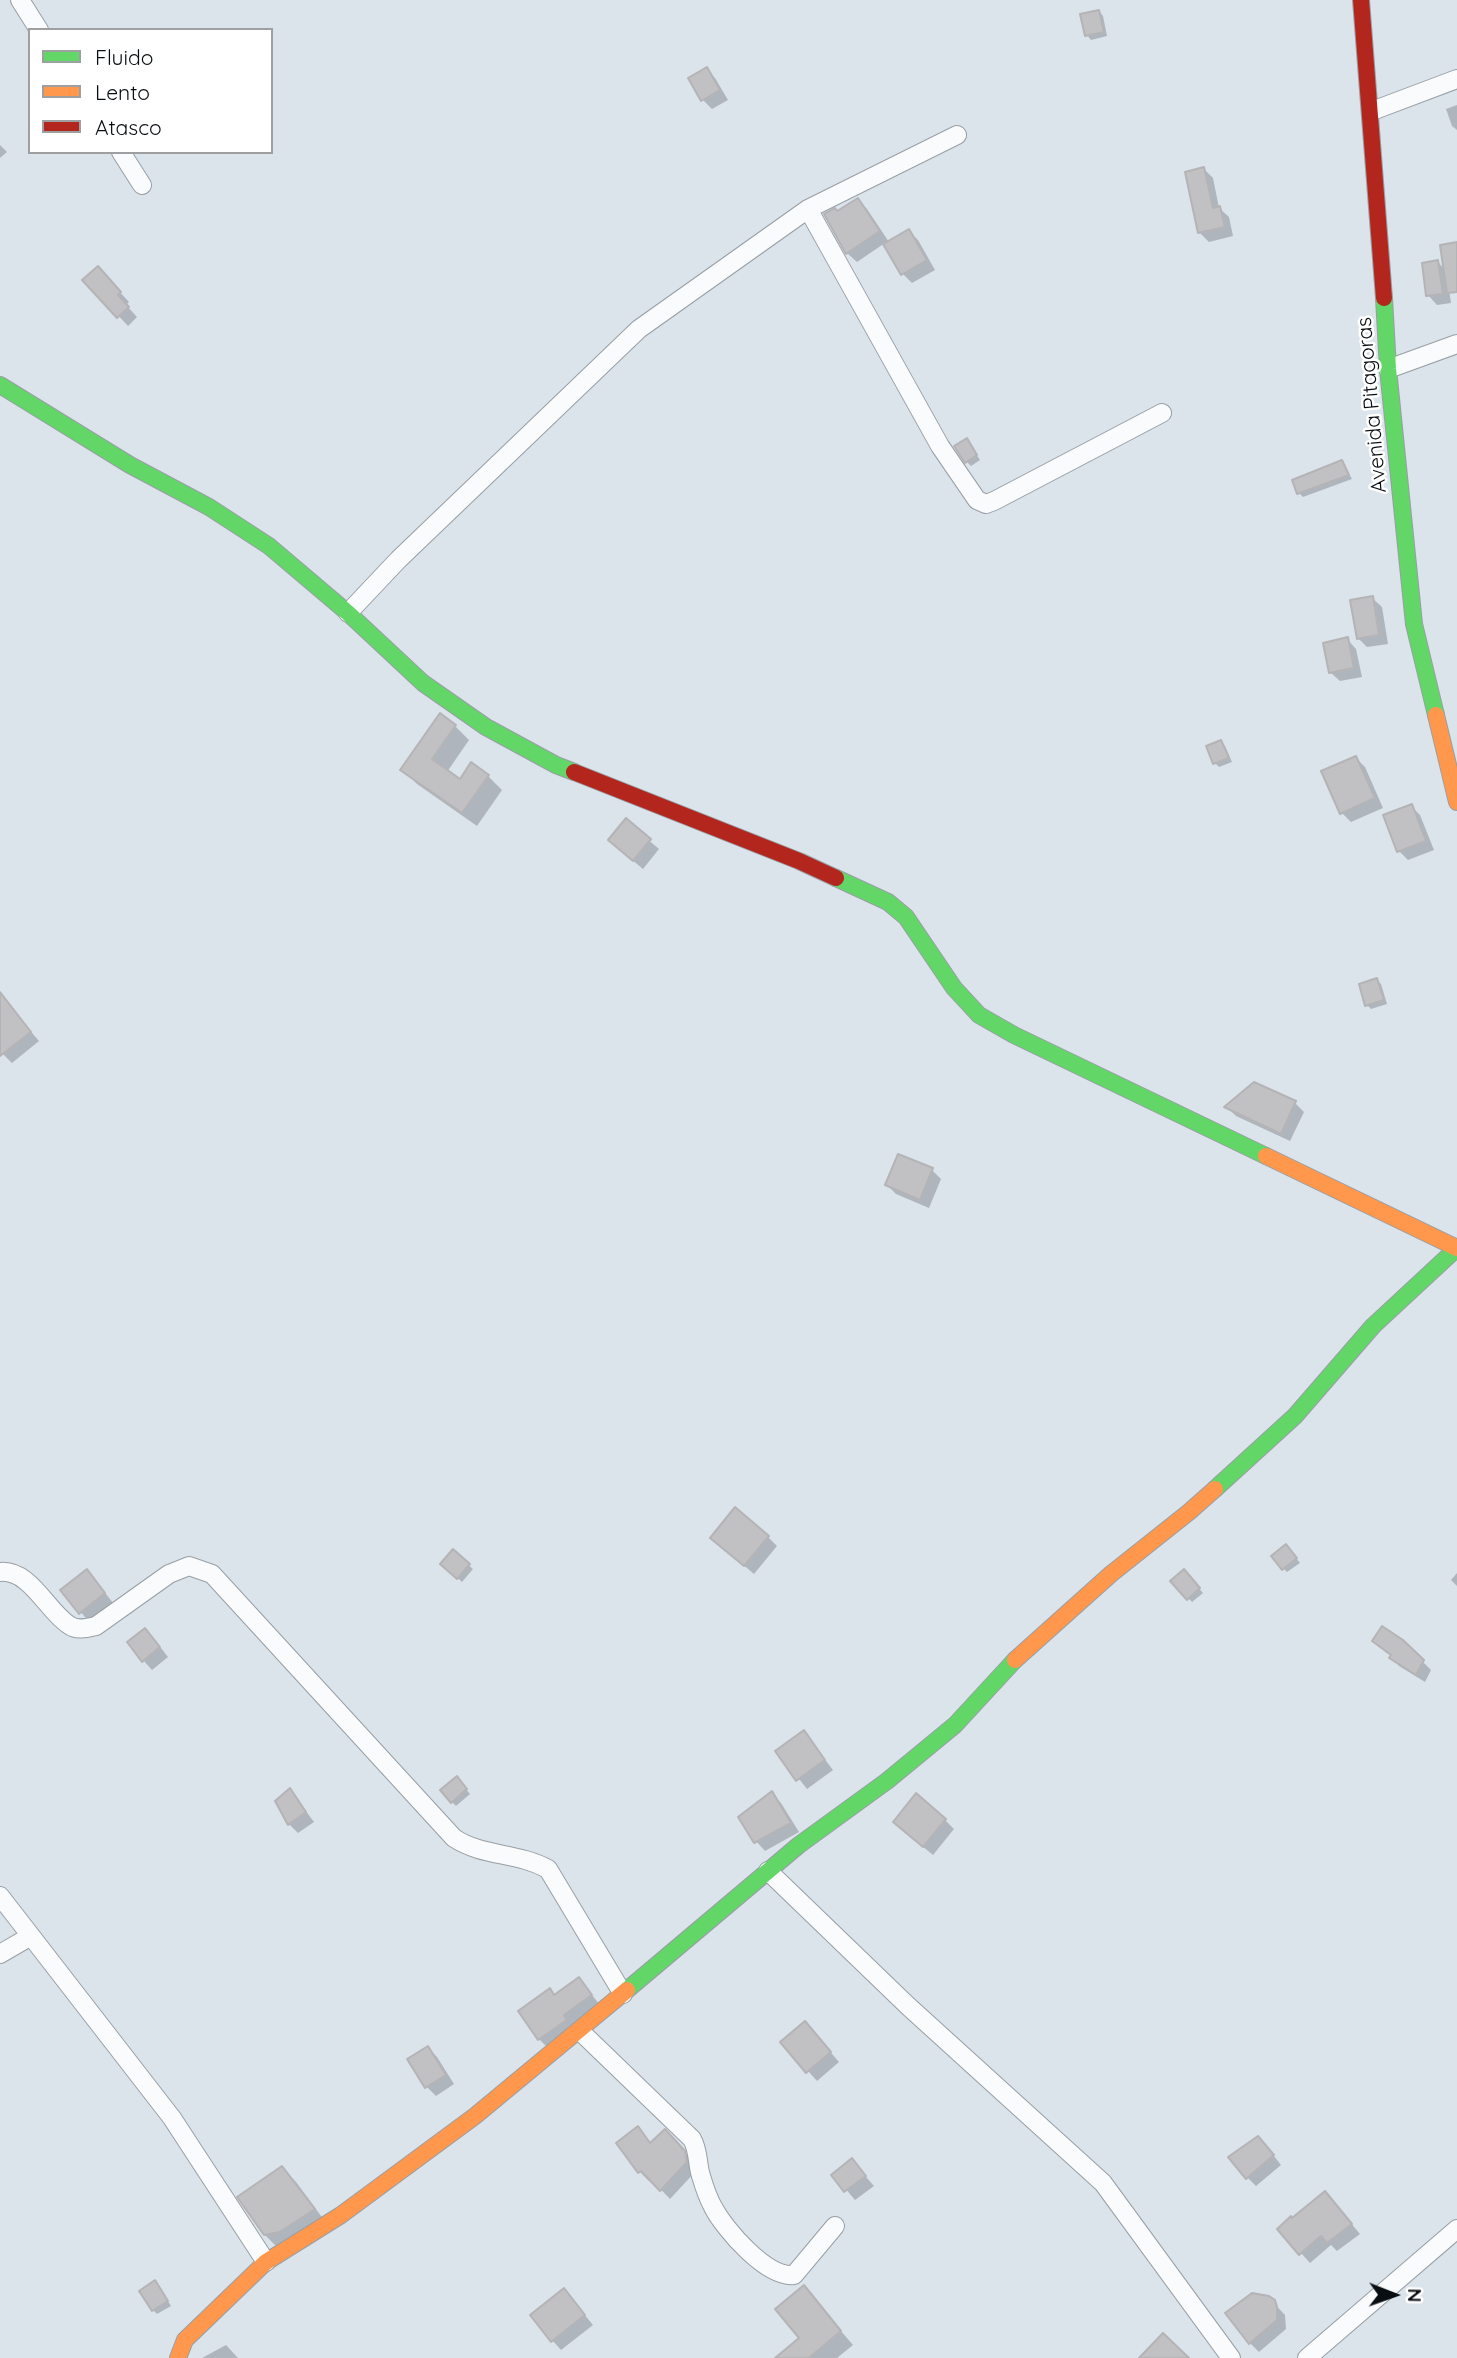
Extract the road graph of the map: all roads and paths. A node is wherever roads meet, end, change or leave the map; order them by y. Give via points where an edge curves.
1 (20, 0) edge
2 (1361, 0) edge
3 (38, 28) edge
4 (1457, 79) edge
5 (1372, 111) junction
6 (957, 135) dead end
7 (122, 154) edge
8 (142, 185) dead end
9 (808, 208) junction
10 (1457, 344) edge
11 (1388, 369) junction
12 (0, 385) edge
13 (1162, 413) dead end
14 (348, 613) junction
15 (1457, 802) edge
16 (1457, 1248) edge
17 (0, 1572) edge
18 (768, 1871) junction
19 (0, 1896) edge
20 (31, 1936) junction
21 (0, 1954) edge
22 (622, 1994) junction
23 (580, 2031) junction
24 (835, 2226) dead end
25 (1457, 2229) edge
26 (266, 2262) junction
27 (178, 2358) edge
28 (1231, 2358) edge
29 (1307, 2358) edge

1 - 3 street
2 - 5 street, Avenida Pitagoras
4 - 5 street
5 - 11 street, Avenida Pitagoras
6 - 9 street
7 - 8 street
9 - 13 street via 940,446 977,500 994,501
9 - 14 street via 639,329
10 - 11 street
11 - 15 street, Avenida Pitagoras via 1414,624
12 - 14 street via 259,539
14 - 16 street via 423,683 486,727 545,758 888,902 906,916 954,988 979,1015
16 - 18 street via 1373,1326 1295,1416 1020,1655 955,1725
17 - 22 street via 24,1580 70,1626 84,1629 96,1626 169,1574 189,1566 212,1574 454,1838 466,1846 531,1860 548,1870
18 - 22 street
18 - 28 street via 1103,2183
19 - 20 street
20 - 21 street
20 - 26 street via 172,2118
22 - 23 street
23 - 24 street via 691,2139 713,2208 766,2267 794,2275
23 - 26 street via 363,2199
25 - 29 street
26 - 27 street via 185,2340

